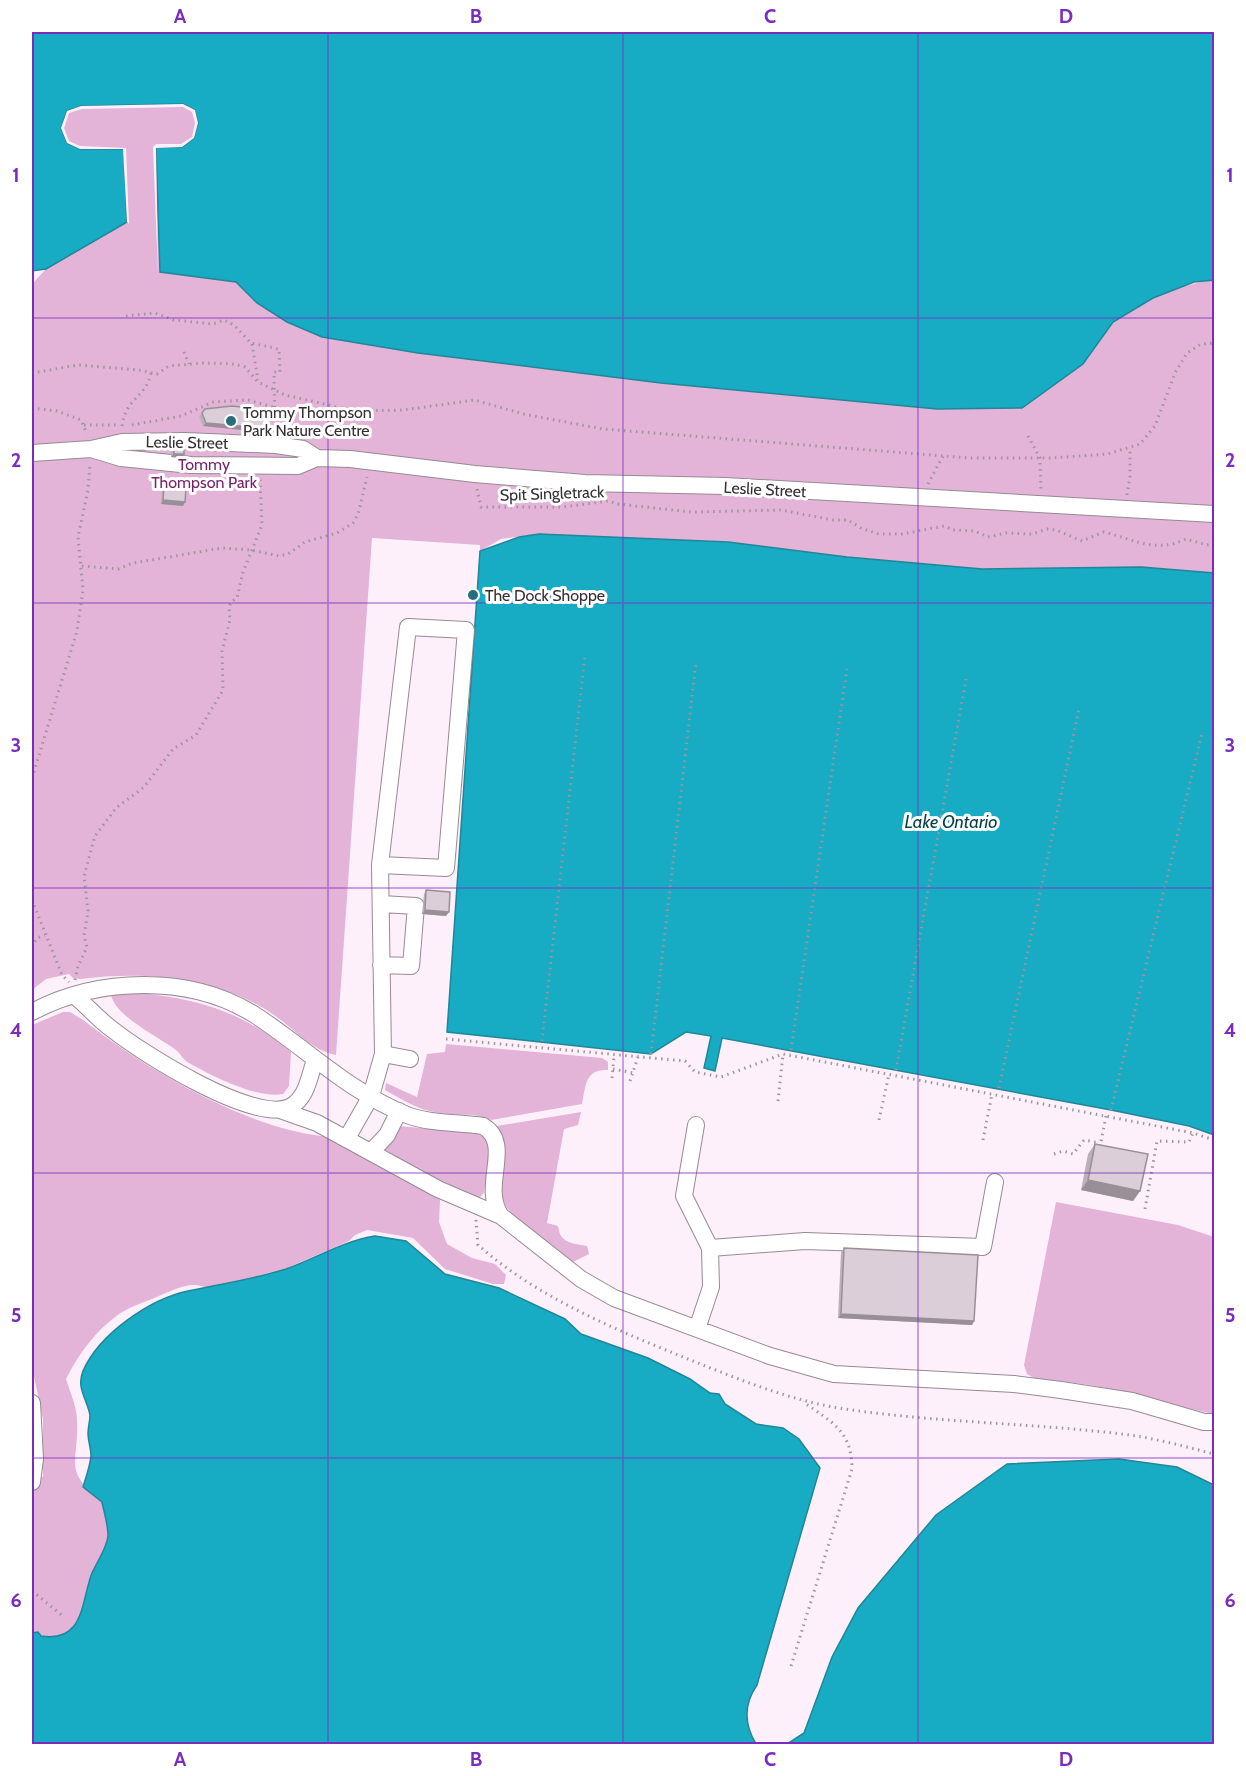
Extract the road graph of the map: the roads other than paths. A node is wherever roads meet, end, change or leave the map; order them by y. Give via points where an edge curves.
1 (91, 449) junction
2 (32, 453) edge
3 (317, 458) junction
4 (1215, 514) edge
5 (380, 865) junction
6 (381, 904) junction
7 (381, 965) junction
8 (75, 989) junction
9 (32, 1012) edge
10 (383, 1054) junction
11 (410, 1059) dead end
12 (315, 1060) junction
13 (371, 1096) junction
14 (280, 1110) junction
15 (399, 1111) junction
16 (696, 1125) dead end
17 (346, 1138) junction
18 (372, 1151) junction
19 (994, 1182) dead end
20 (501, 1216) junction
21 (710, 1248) junction
22 (697, 1329) junction
23 (32, 1403) edge
24 (1215, 1422) edge
25 (32, 1482) edge

1 - 2 street, Leslie Street
1 - 3 street, Leslie Street via 121,458 191,465 297,466
1 - 3 street, Leslie Street via 122,442 185,441 276,445 303,449
3 - 4 street, Leslie Street via 585,483 725,486
5 - 5 street via 408,627 466,630 447,868
5 - 6 street
6 - 7 street
6 - 7 street via 416,906 411,966
7 - 10 street
8 - 9 street
8 - 12 street via 136,984 202,992 253,1014
8 - 14 street via 112,1030 165,1065 249,1106
10 - 11 street
10 - 13 street
12 - 13 street
12 - 14 street via 300,1099
13 - 15 street
13 - 17 street
14 - 17 street
15 - 18 street via 387,1135
15 - 20 street via 426,1120 477,1125 494,1134 498,1147 492,1197
16 - 21 street via 684,1196
17 - 18 street
18 - 20 street via 438,1189
19 - 21 street via 983,1247 805,1241
20 - 22 street via 595,1289
21 - 22 street via 711,1287
22 - 24 street via 834,1374 1014,1384 1132,1401
23 - 25 street

